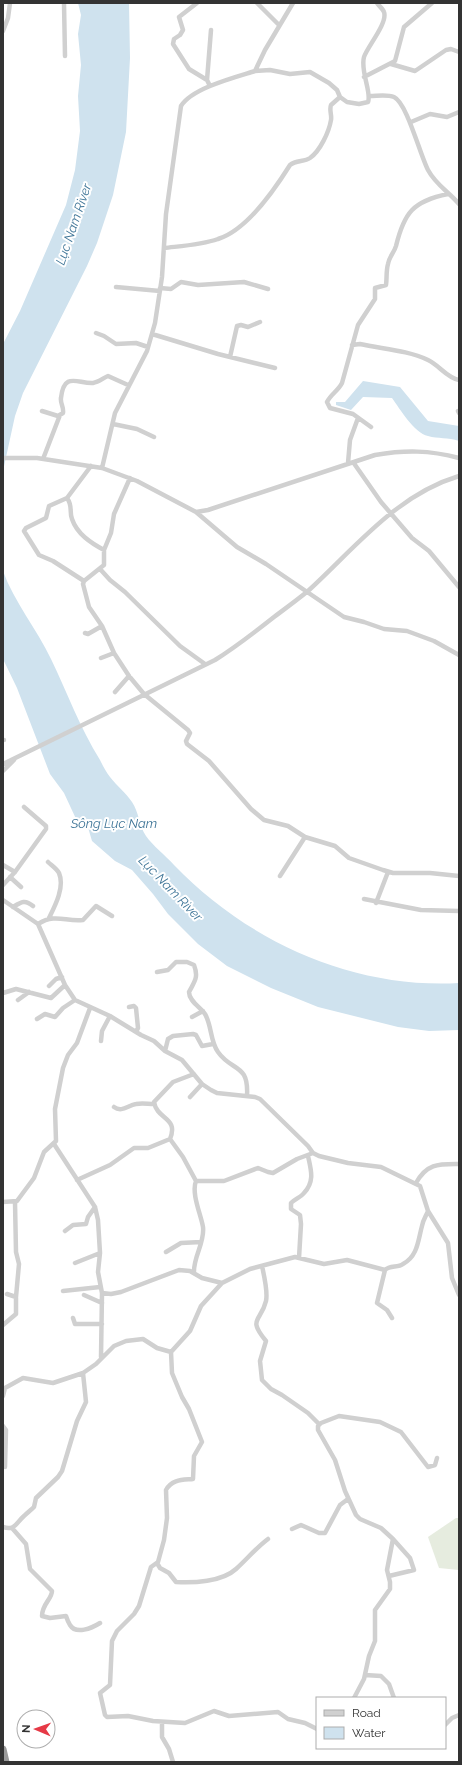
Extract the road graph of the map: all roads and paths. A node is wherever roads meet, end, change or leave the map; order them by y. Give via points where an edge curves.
1 (10, 3) edge
2 (64, 3) edge
3 (197, 3) edge
4 (257, 3) edge
5 (293, 3) edge
6 (376, 3) edge
7 (432, 3) edge
8 (279, 25) junction
9 (211, 30) dead end
10 (3, 31) edge
11 (459, 52) edge
12 (65, 56) dead end
13 (391, 64) junction
14 (255, 71) junction
15 (364, 77) junction
16 (206, 80) junction
17 (210, 86) junction
18 (370, 96) junction
19 (340, 97) junction
20 (459, 112) edge
21 (411, 122) junction
22 (448, 194) junction
23 (459, 204) edge
24 (164, 248) junction
25 (116, 287) dead end
26 (160, 289) junction
27 (268, 289) dead end
28 (260, 322) dead end
29 (96, 333) dead end
30 (152, 334) junction
31 (352, 345) junction
32 (148, 347) junction
33 (230, 357) junction
34 (275, 368) dead end
35 (459, 380) edge
36 (128, 385) junction
37 (42, 411) dead end
38 (60, 416) junction
39 (358, 418) junction
40 (113, 424) junction
41 (371, 428) dead end
42 (154, 437) dead end
43 (3, 458) edge
44 (40, 458) junction
45 (459, 458) edge
46 (350, 463) junction
47 (91, 466) junction
48 (102, 468) junction
49 (459, 476) edge
50 (130, 478) junction
51 (67, 498) junction
52 (196, 512) junction
53 (391, 513) junction
54 (104, 550) junction
55 (100, 569) junction
56 (84, 581) junction
57 (459, 587) edge
58 (307, 592) junction
59 (102, 626) junction
60 (85, 634) dead end
61 (114, 653) junction
62 (459, 655) edge
63 (101, 658) dead end
64 (205, 664) junction
65 (129, 676) junction
66 (115, 692) dead end
67 (144, 694) junction
68 (14, 760) junction
69 (3, 764) edge
70 (3, 771) edge
71 (24, 807) dead end
72 (306, 837) junction
73 (48, 862) dead end
74 (3, 865) edge
75 (15, 872) junction
76 (388, 872) junction
77 (280, 876) dead end
78 (459, 876) edge
79 (10, 877) junction
80 (3, 885) edge
81 (21, 887) dead end
82 (364, 899) dead end
83 (3, 900) edge
84 (376, 903) junction
85 (33, 906) dead end
86 (13, 907) junction
87 (459, 911) edge
88 (112, 916) dead end
89 (49, 918) junction
90 (38, 924) junction
91 (157, 972) dead end
92 (62, 977) junction
93 (65, 985) junction
94 (49, 986) dead end
95 (29, 992) junction
96 (3, 993) edge
97 (18, 1000) dead end
98 (75, 1000) junction
99 (129, 1007) dead end
100 (90, 1008) junction
101 (203, 1011) junction
102 (110, 1016) junction
103 (192, 1017) dead end
104 (37, 1019) dead end
105 (136, 1032) junction
106 (101, 1041) dead end
107 (213, 1044) junction
108 (165, 1051) junction
109 (194, 1074) junction
110 (202, 1084) junction
111 (247, 1096) junction
112 (190, 1097) dead end
113 (154, 1104) junction
114 (114, 1107) dead end
115 (170, 1139) junction
116 (54, 1144) junction
117 (311, 1154) junction
118 (459, 1164) edge
119 (77, 1180) junction
120 (196, 1181) junction
121 (416, 1183) junction
122 (3, 1202) edge
123 (15, 1202) junction
124 (95, 1207) junction
125 (428, 1211) junction
126 (65, 1231) dead end
127 (201, 1242) junction
128 (166, 1252) dead end
129 (100, 1253) junction
130 (299, 1258) junction
131 (75, 1263) dead end
132 (262, 1266) junction
133 (385, 1270) junction
134 (194, 1273) junction
135 (222, 1283) junction
136 (100, 1287) junction
137 (63, 1291) dead end
138 (102, 1293) junction
139 (7, 1294) dead end
140 (84, 1295) dead end
141 (459, 1295) edge
142 (16, 1297) junction
143 (102, 1303) junction
144 (73, 1318) dead end
145 (392, 1318) dead end
146 (102, 1324) junction
147 (3, 1325) edge
148 (171, 1352) junction
149 (101, 1357) junction
150 (83, 1373) junction
151 (3, 1396) edge
152 (319, 1424) junction
153 (3, 1426) edge
154 (437, 1458) dead end
155 (5, 1467) dead end
156 (348, 1499) junction
157 (3, 1527) edge
158 (12, 1528) junction
159 (292, 1529) dead end
160 (393, 1539) junction
161 (268, 1540) dead end
162 (157, 1563) junction
163 (389, 1576) junction
164 (100, 1623) dead end
165 (366, 1675) junction
166 (355, 1697) edge
167 (394, 1697) edge
168 (459, 1715) edge
169 (162, 1722) junction
170 (446, 1724) edge
171 (316, 1729) edge
172 (3, 1749) edge
173 (6, 1762) edge
174 (173, 1762) edge

1 - 10 street
2 - 12 street
3 - 16 street via 179,17 183,30 174,39 173,44 189,68
4 - 8 street
5 - 8 street
6 - 15 street via 384,11 384,15 374,41 364,57
7 - 13 street via 404,27 396,59
8 - 14 street
9 - 16 street
11 - 13 street via 446,50 415,71
13 - 15 street
14 - 17 street
14 - 19 street via 270,70 290,74 310,72 335,87
15 - 18 street
16 - 17 street
17 - 24 street via 184,100 181,106 166,214
18 - 19 street via 368,102 364,103 347,102
18 - 21 street via 395,97
19 - 24 street via 331,105 331,121 314,153 310,158 295,161 290,165 254,214 218,240
20 - 21 street via 446,117 430,114
21 - 22 street via 419,151 428,170 436,183
22 - 23 street
22 - 31 street via 425,200 410,212 399,231 388,264 386,284 375,288 375,299 358,325
24 - 26 street
25 - 26 street
26 - 27 street via 171,288 179,282 198,285 244,282
26 - 30 street
28 - 33 street via 248,327 237,326
29 - 32 street via 116,344 136,343
30 - 32 street
30 - 33 street
31 - 35 street via 360,344 420,357
31 - 39 street via 342,383 327,402 330,408 353,414
32 - 36 street
33 - 34 street
36 - 38 street via 108,376 93,383 77,380 68,382 64,387 61,400 64,410
36 - 40 street via 115,413
37 - 38 street
38 - 44 street
39 - 41 street
39 - 46 street via 350,440
40 - 42 street via 134,428
40 - 48 street
43 - 44 street
44 - 47 street
45 - 46 street via 435,453 402,451 375,455
46 - 52 street
46 - 53 street
47 - 48 street
47 - 51 street
48 - 50 street
49 - 53 street via 420,492
50 - 52 street
50 - 54 street via 114,514 111,533
51 - 54 street via 72,506 72,519 79,531
51 - 56 street via 50,506 46,518 24,531 39,554
52 - 58 street via 237,547
53 - 57 street via 415,540 430,550
53 - 58 street
54 - 55 street via 105,562
55 - 56 street
55 - 64 street via 180,646
56 - 59 street via 83,587 89,607
58 - 62 street via 348,619 384,630 407,631 434,641
58 - 64 street via 234,648
59 - 60 street
59 - 61 street
61 - 63 street
61 - 65 street
64 - 67 street
65 - 66 street
65 - 67 street
67 - 68 street
67 - 72 street via 188,730 190,733 187,744 209,761 257,815 272,823 288,826
68 - 69 street
68 - 70 street
71 - 75 street via 46,826 46,829
72 - 76 street via 335,846 349,858
72 - 77 street
73 - 89 street via 59,873 61,884
74 - 75 street
75 - 79 street
76 - 78 street
76 - 84 street
79 - 80 street
79 - 81 street
82 - 84 street
83 - 86 street
84 - 87 street via 421,910
85 - 86 street via 22,901
86 - 90 street
88 - 89 street via 96,906 83,920
89 - 90 street
90 - 92 street
91 - 101 street via 168,970 176,962 194,965 196,981 189,995
92 - 93 street
92 - 94 street
93 - 95 street via 51,998
93 - 98 street
95 - 96 street via 16,989
95 - 97 street
98 - 100 street
98 - 104 street via 55,1017 45,1014
99 - 105 street via 136,1006
100 - 102 street
100 - 116 street via 77,1043 64,1065 55,1109
101 - 103 street
101 - 107 street via 209,1022
102 - 105 street
102 - 106 street via 102,1031
105 - 108 street via 154,1041
107 - 108 street via 202,1046 193,1034 173,1036 168,1039
107 - 111 street via 222,1057 243,1073
108 - 109 street via 182,1060
109 - 110 street
109 - 113 street via 173,1082 156,1098
110 - 111 street via 217,1093
110 - 112 street
111 - 117 street via 262,1101 308,1146
113 - 114 street via 134,1104 120,1109
113 - 115 street via 173,1127
115 - 119 street via 148,1148 134,1148 110,1165
115 - 120 street via 183,1156
116 - 119 street
116 - 123 street via 44,1152 34,1178
117 - 120 street via 273,1173 258,1168 224,1181
117 - 121 street via 348,1163 379,1166
117 - 130 street via 311,1183 304,1194 292,1203 292,1211 300,1216
118 - 121 street via 436,1164 424,1172
119 - 124 street
120 - 127 street via 194,1184 203,1228
121 - 125 street via 420,1186
122 - 123 street
123 - 142 street via 16,1252 19,1264
124 - 126 street via 86,1224 73,1226
124 - 129 street
125 - 133 street via 418,1247 403,1264
125 - 141 street via 448,1243 452,1278
127 - 128 street via 180,1242
127 - 134 street
129 - 131 street
129 - 136 street
130 - 132 street
130 - 133 street via 324,1264 347,1260
132 - 135 street
132 - 152 street via 266,1300 256,1325 266,1341 260,1361 262,1380
133 - 145 street via 376,1303
134 - 135 street via 202,1278
134 - 138 street via 175,1270 121,1292
135 - 148 street via 202,1306 190,1331
136 - 137 street
136 - 138 street
138 - 143 street
139 - 142 street
140 - 143 street
142 - 147 street via 16,1314
143 - 146 street
144 - 146 street via 74,1324
146 - 149 street
148 - 149 street via 157,1348 147,1340 134,1339 114,1346
148 - 162 street via 172,1373 202,1442 194,1456 193,1479 174,1482 166,1490 167,1520
149 - 150 street
150 - 151 street via 52,1383 23,1378 5,1388
150 - 158 street via 86,1402 77,1421 64,1468 58,1478 36,1498 34,1508
152 - 154 street via 339,1416 377,1421 401,1432 428,1467 435,1465
152 - 156 street via 318,1430 335,1460
153 - 155 street via 6,1430
156 - 159 street via 340,1505 325,1533 301,1525
156 - 160 street via 358,1518 381,1528
157 - 158 street
158 - 164 street via 26,1544 30,1569 52,1591 42,1616 66,1616 70,1625 77,1630 91,1628
160 - 163 street via 387,1570
160 - 163 street via 410,1558 414,1570
161 - 162 street via 234,1571 217,1579 176,1582
162 - 169 street via 151,1567 138,1610 124,1623 112,1641 110,1685 100,1694 107,1717 128,1716
163 - 165 street via 389,1592 375,1610 376,1638 368,1659
165 - 166 street
165 - 167 street via 381,1676 389,1684
168 - 170 street
169 - 171 street via 185,1722 214,1711 229,1716 276,1712 291,1720 305,1722
169 - 174 street via 162,1738
172 - 173 highway

